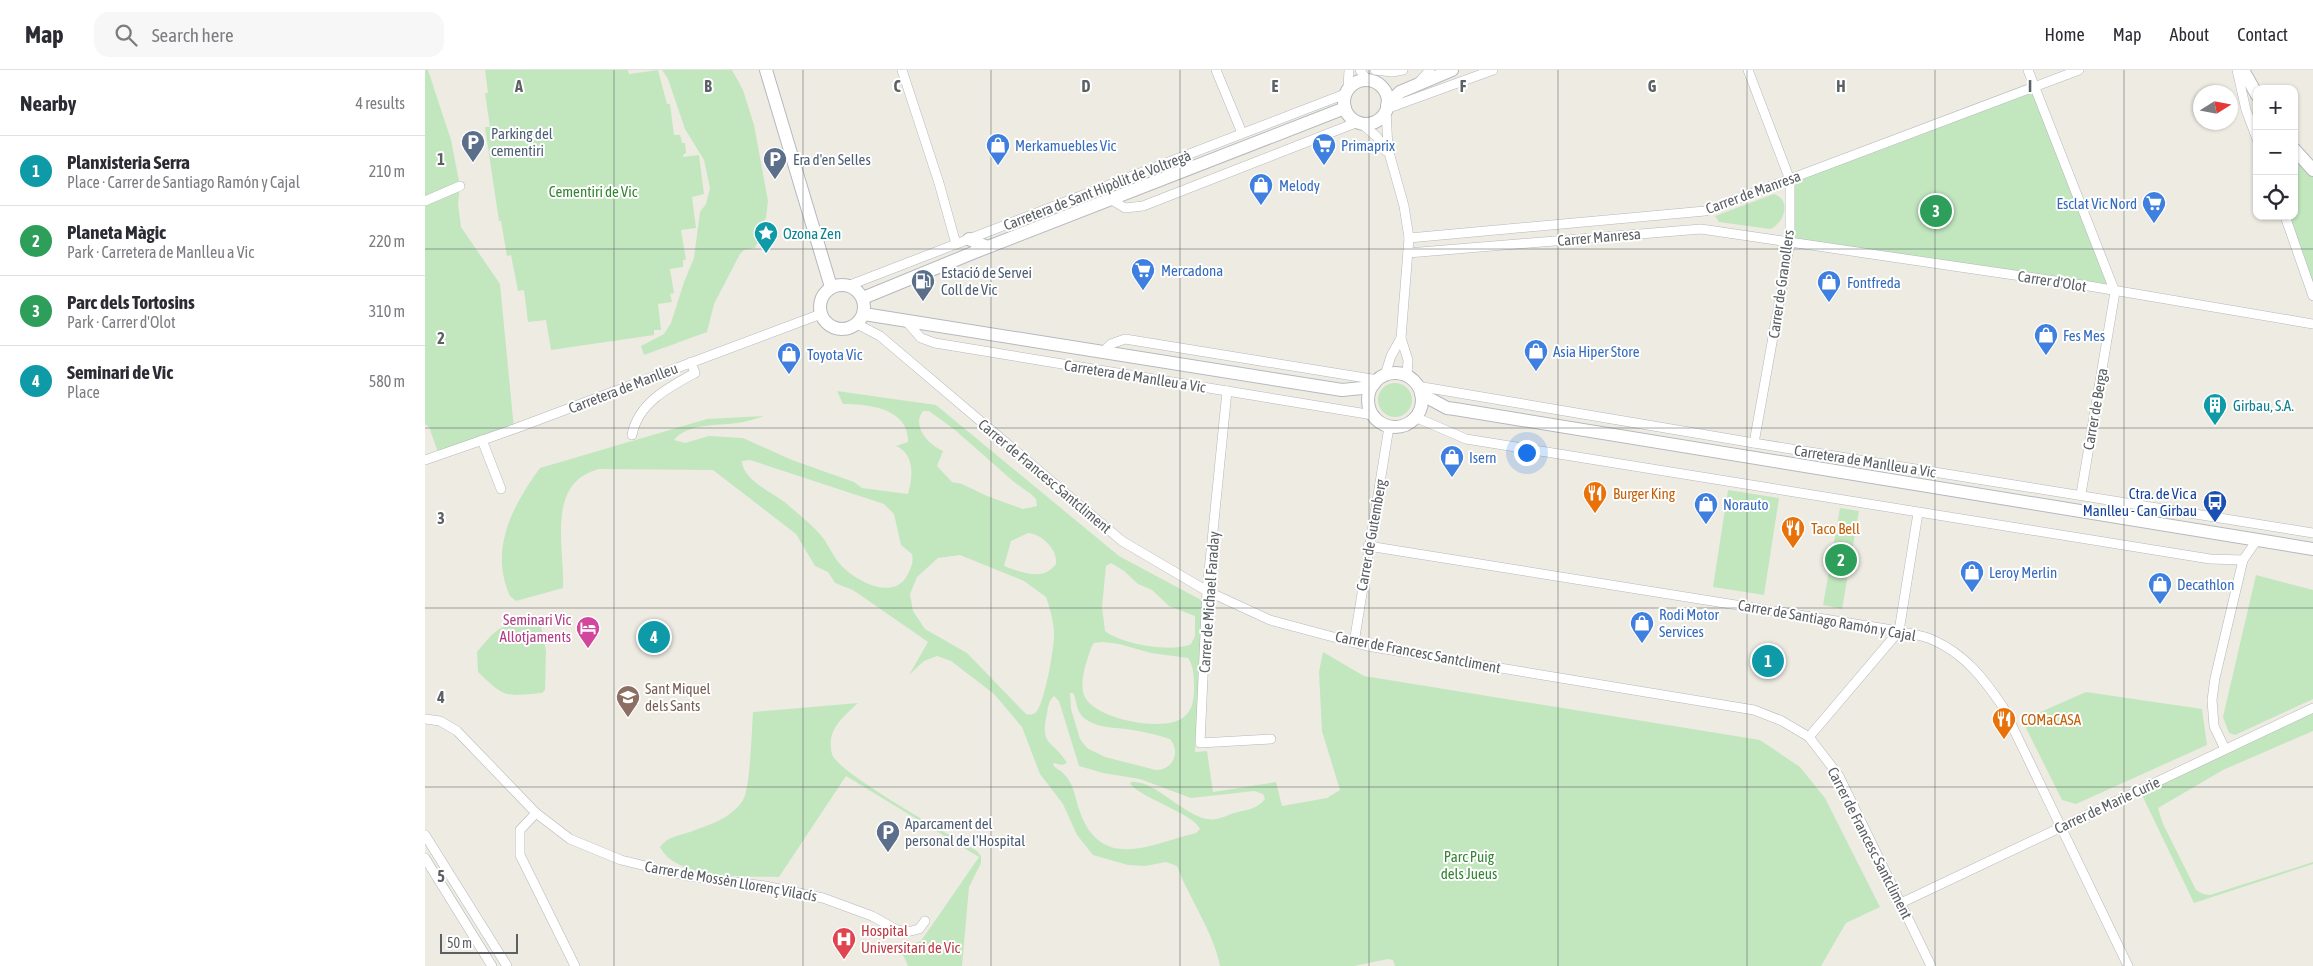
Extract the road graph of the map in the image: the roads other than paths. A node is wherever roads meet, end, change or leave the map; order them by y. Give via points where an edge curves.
1 (765, 70) edge
2 (1216, 70) edge
3 (1349, 70) edge
4 (1403, 70) edge
5 (1430, 70) edge
6 (1452, 70) edge
7 (1493, 70) edge
8 (1748, 70) edge
9 (2029, 70) edge
10 (2079, 70) edge
11 (2237, 70) edge
12 (2243, 70) edge
13 (905, 71) edge
14 (1369, 76) edge
15 (1416, 85) junction
16 (2036, 88) junction
17 (2253, 88) edge
18 (1347, 91) junction
19 (1345, 108) junction
20 (1386, 108) junction
21 (1359, 123) junction
22 (2254, 130) edge
23 (1242, 133) junction
24 (2298, 153) edge
25 (1390, 158) junction
26 (2313, 170) edge
27 (1790, 180) junction
28 (460, 186) dead end
29 (1110, 199) junction
30 (425, 201) edge
31 (2286, 220) edge
32 (1409, 238) junction
33 (969, 239) junction
34 (1790, 242) junction
35 (956, 244) junction
36 (987, 247) junction
37 (1408, 253) junction
38 (850, 286) junction
39 (831, 287) junction
40 (2115, 292) junction
41 (2313, 296) edge
42 (863, 298) junction
43 (821, 314) junction
44 (860, 319) junction
45 (906, 321) junction
46 (2313, 324) edge
47 (1401, 338) junction
48 (1103, 352) junction
49 (691, 362) junction
50 (1407, 376) junction
51 (1379, 380) junction
52 (1342, 390) junction
53 (1419, 390) junction
54 (1227, 391) junction
55 (1447, 408) junction
56 (1371, 410) junction
57 (1416, 416) junction
58 (1389, 427) junction
59 (632, 434) dead end
60 (482, 440) junction
61 (1754, 444) junction
62 (425, 460) edge
63 (501, 489) dead end
64 (2081, 494) junction
65 (1918, 513) junction
66 (2313, 533) edge
67 (2257, 540) junction
68 (1368, 546) junction
69 (2312, 548) edge
70 (2243, 560) junction
71 (1207, 591) junction
72 (1899, 631) junction
73 (1354, 643) junction
74 (2313, 708) edge
75 (425, 719) edge
76 (1809, 737) junction
77 (1271, 739) dead end
78 (2225, 749) junction
79 (536, 813) junction
80 (2062, 826) junction
81 (425, 835) edge
82 (425, 858) edge
83 (1901, 904) junction
84 (925, 920) dead end
85 (492, 966) edge
86 (507, 966) edge
87 (575, 966) edge
88 (1931, 966) edge
89 (2128, 966) edge

1 - 39 street
2 - 23 street
3 - 18 street
4 - 14 street
5 - 15 street
6 - 15 street
7 - 20 street
8 - 27 street, Carrer de Granollers
9 - 16 street
10 - 16 street, Carrer de Manresa
11 - 22 street
12 - 17 street
13 - 35 street
14 - 15 street via 1397,87
14 - 18 street
14 - 20 street via 1385,91
15 - 20 street via 1400,92
16 - 27 street, Carrer de Manresa
16 - 40 street
18 - 19 street
18 - 23 street, Carretera de Sant Hipòlit de Voltregà
19 - 21 street
19 - 29 street, Carretera de Sant Hipòlit de Voltregà
20 - 21 street via 1376,121
20 - 25 street via 1385,134
21 - 25 street via 1377,137
21 - 29 street, Carretera de Sant Hipòlit de Voltregà via 1143,206 1125,208
23 - 33 street, Carretera de Sant Hipòlit de Voltregà
24 - 26 street
25 - 32 street via 1404,206
27 - 32 street, Carrer de Manresa via 1705,211
27 - 34 street, Carrer de Granollers
28 - 30 street
29 - 36 street, Carretera de Sant Hipòlit de Voltregà
31 - 41 street
32 - 37 street
33 - 35 street, Carretera de Sant Hipòlit de Voltregà
33 - 36 street
34 - 37 street, Carrer Manresa via 1701,229
34 - 40 street, Carrer d'Olot
34 - 61 street, Carrer de Granollers
35 - 38 street, Carretera de Sant Hipòlit de Voltregà
36 - 42 street, Carretera de Sant Hipòlit de Voltregà
37 - 47 street
38 - 39 street
38 - 42 street
39 - 43 street via 821,299
40 - 46 street, Carrer d'Olot
40 - 64 street, Carrer de Berga
42 - 44 street
43 - 44 street via 828,324 838,329 846,329
43 - 49 street, Carretera de Manlleu
44 - 45 street, Carretera de Manlleu a Vic
44 - 71 street, Carrer de Francesc Santcliment via 1122,541
45 - 48 street, Carretera de Manlleu a Vic
45 - 54 street, Carretera de Manlleu a Vic via 921,338 935,344
47 - 50 street via 1408,360
47 - 51 street
48 - 51 street via 1111,344 1125,339
48 - 52 street, Carretera de Manlleu a Vic
49 - 59 street via 695,373 661,392 635,422
49 - 60 street, Carretera de Manlleu
50 - 51 street via 1396,374
50 - 53 street
51 - 52 street, Carretera de Manlleu a Vic via 1362,388
51 - 56 street via 1369,395
52 - 56 street, Carretera de Manlleu a Vic
53 - 55 street, Carretera de Manlleu a Vic
53 - 57 street via 1421,404
53 - 61 street, Carretera de Manlleu a Vic
54 - 56 street, Carretera de Manlleu a Vic
54 - 71 street, Carrer de Michael Faraday
55 - 57 street, Carretera de Manlleu a Vic
55 - 67 street, Carretera de Manlleu a Vic
56 - 58 street via 1381,423
57 - 58 street via 1403,426
57 - 65 street via 1465,439
58 - 68 street, Carrer de Gutemberg
60 - 62 street, Carretera de Manlleu
60 - 63 street
61 - 64 street, Carretera de Manlleu a Vic
64 - 66 street, Carretera de Manlleu a Vic
65 - 70 street via 2210,559
65 - 72 street
67 - 69 street, Carretera de Manlleu a Vic
67 - 70 street
68 - 72 street, Carrer de Santiago Ramón y Cajal
68 - 73 street, Carrer de Gutemberg
70 - 78 street via 2212,700 2214,726
71 - 73 street, Carrer de Francesc Santcliment via 1270,620
71 - 77 street, Carrer de Michael Faraday via 1200,743
72 - 76 street
72 - 80 street, Carrer de Santiago Ramón y Cajal via 1933,640 1963,657 1980,673 2003,707
73 - 76 street, Carrer de Francesc Santcliment via 1754,710
74 - 78 street, Carrer de Marie Curie
75 - 79 street, Carrer de Mossèn Llorenç Vilacís via 440,720 457,731
76 - 83 street, Carrer de Francesc Santcliment via 1839,776
78 - 80 street, Carrer de Marie Curie
79 - 84 street, Carrer de Mossèn Llorenç Vilacís via 570,839 621,860 687,876 765,886 823,898 907,932 919,929
79 - 87 street via 520,830 520,855
80 - 83 street, Carrer de Marie Curie
80 - 89 street, Carrer de Santiago Ramón y Cajal
81 - 86 street
82 - 85 street
83 - 88 street, Carrer de Francesc Santcliment

